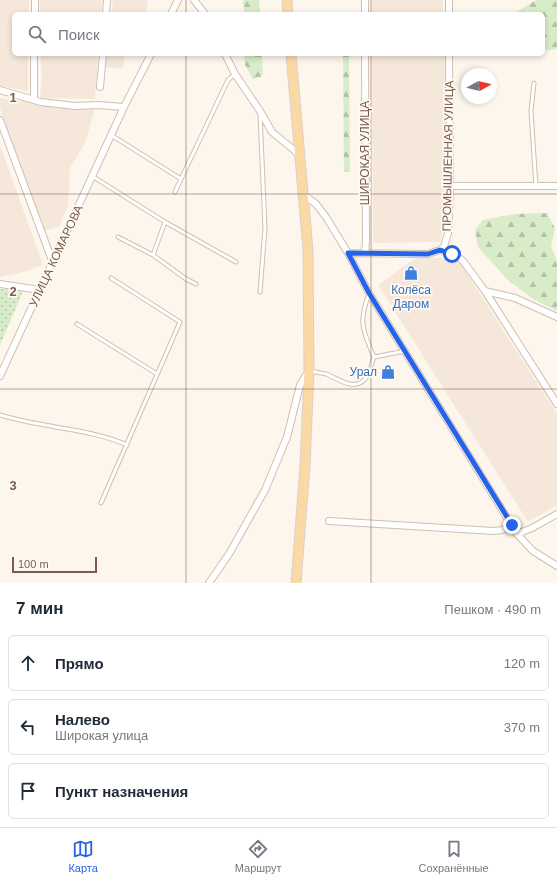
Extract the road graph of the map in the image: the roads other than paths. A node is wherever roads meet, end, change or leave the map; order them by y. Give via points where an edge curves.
1 (35, 0) edge
2 (107, 0) edge
3 (178, 0) edge
4 (194, 0) edge
5 (287, 0) edge
6 (365, 0) edge
7 (449, 0) edge
8 (34, 12) edge
9 (106, 12) edge
10 (172, 12) edge
11 (203, 12) edge
12 (288, 12) edge
13 (365, 12) edge
14 (448, 12) edge
15 (34, 56) edge
16 (103, 56) edge
17 (150, 56) edge
18 (226, 56) edge
19 (291, 56) edge
20 (365, 56) edge
21 (449, 56) edge
22 (235, 74) junction
23 (534, 83) dead end
24 (100, 87) dead end
25 (0, 90) edge
26 (34, 99) junction
27 (124, 107) junction
28 (260, 110) junction
29 (0, 120) edge
30 (111, 135) junction
31 (300, 155) junction
32 (92, 176) junction
33 (182, 179) junction
34 (450, 186) junction
35 (536, 186) junction
36 (557, 186) edge
37 (175, 192) dead end
38 (304, 194) junction
39 (165, 222) junction
40 (118, 237) dead end
41 (440, 250) junction
42 (348, 253) junction
43 (364, 253) junction
44 (153, 255) junction
45 (236, 262) dead end
46 (52, 263) junction
47 (111, 278) dead end
48 (0, 284) edge
49 (196, 284) dead end
50 (40, 290) junction
51 (485, 291) junction
52 (260, 292) dead end
53 (369, 293) junction
54 (557, 317) edge
55 (77, 324) dead end
56 (405, 351) junction
57 (374, 357) junction
58 (309, 371) junction
59 (157, 374) junction
60 (0, 376) edge
61 (557, 404) edge
62 (0, 415) edge
63 (127, 445) junction
64 (101, 503) dead end
65 (557, 514) edge
66 (329, 520) dead end
67 (512, 525) junction
68 (517, 534) junction
69 (557, 566) edge
70 (209, 583) edge
71 (296, 583) edge

1 - 8 street
2 - 9 street
3 - 10 street
4 - 11 street
5 - 12 main road
6 - 13 street
7 - 14 street
15 - 26 street
16 - 24 street
17 - 27 street, УЛИЦА КОМАРОВА
18 - 22 street
19 - 31 main road
20 - 43 street, ШИРОКАЯ УЛИЦА
21 - 34 street, ПРОМЫШЛЕННАЯ УЛИЦА
22 - 28 street
22 - 33 lane via 228,80
23 - 35 lane via 531,111
25 - 26 street
26 - 27 street via 75,106
27 - 30 street, УЛИЦА КОМАРОВА
28 - 31 street via 272,132
28 - 52 lane via 265,228
29 - 46 street
30 - 32 street, УЛИЦА КОМАРОВА
30 - 33 lane
31 - 38 main road
32 - 39 lane
32 - 46 street, УЛИЦА КОМАРОВА
33 - 37 lane
34 - 35 street
34 - 41 street, ПРОМЫШЛЕННАЯ УЛИЦА via 448,233 444,247
35 - 36 street
38 - 42 street via 326,217
38 - 58 main road via 308,250
39 - 44 lane
39 - 45 lane
40 - 44 lane
41 - 43 street via 428,254
41 - 51 street via 463,261
42 - 43 street
42 - 53 street
44 - 49 lane
46 - 50 street, УЛИЦА КОМАРОВА
47 - 59 lane via 180,322
48 - 50 street
50 - 60 street, УЛИЦА КОМАРОВА
51 - 54 street via 515,298
51 - 61 street
53 - 56 street
53 - 57 lane via 362,323
55 - 59 lane
56 - 57 lane
56 - 67 street
57 - 58 lane via 364,381 358,384 345,383 326,374
58 - 70 street via 300,385 287,437 265,490 229,554
58 - 71 main road
59 - 63 lane
62 - 63 lane via 112,438
63 - 64 lane
65 - 68 street
66 - 67 street via 494,531
67 - 68 street
68 - 69 street via 533,551

